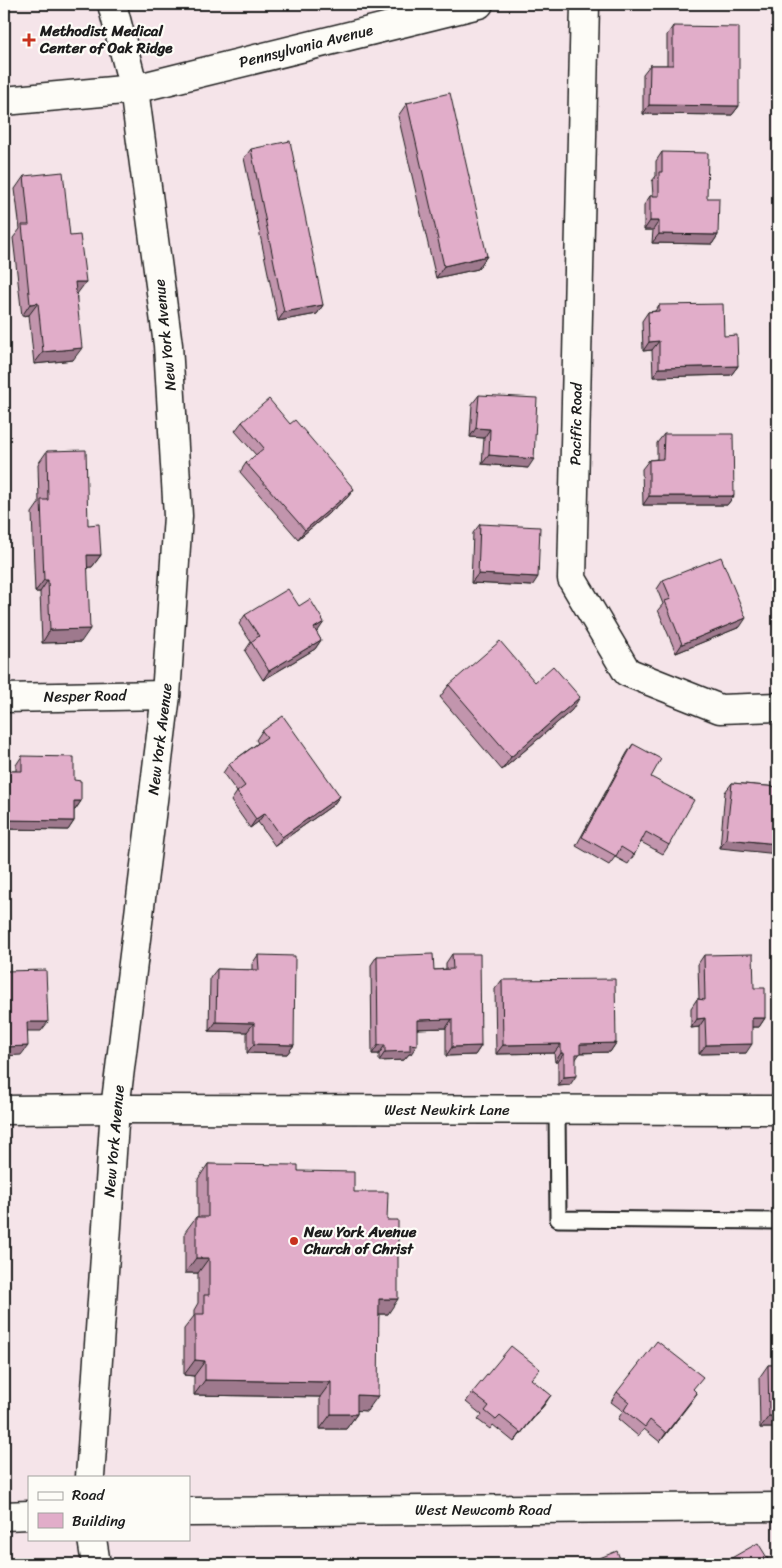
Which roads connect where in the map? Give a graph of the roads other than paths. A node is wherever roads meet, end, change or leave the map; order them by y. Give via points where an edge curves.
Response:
1 (112, 4) edge
2 (479, 4) edge
3 (585, 4) edge
4 (134, 89) junction
5 (4, 101) edge
6 (166, 695) junction
7 (4, 698) edge
8 (778, 707) edge
9 (116, 1109) junction
10 (4, 1110) edge
11 (557, 1110) junction
12 (778, 1110) edge
13 (778, 1219) edge
14 (90, 1476) edge
15 (778, 1507) edge
16 (190, 1512) edge
17 (28, 1515) edge
18 (4, 1516) edge
19 (92, 1540) edge
20 (96, 1564) edge

1 - 4 street, New York Avenue
2 - 4 street, Pennsylvania Avenue
3 - 8 street, Pacific Road via 572,579 627,672 720,709
4 - 5 street, Pennsylvania Avenue
4 - 6 street, New York Avenue via 168,345 178,516
6 - 7 street, Nesper Road
6 - 9 street, New York Avenue
9 - 10 street, West Newkirk Lane
9 - 11 street, West Newkirk Lane
9 - 14 street, New York Avenue
11 - 12 street, West Newkirk Lane
11 - 13 lane via 558,1219
15 - 16 street, West Newcomb Road
17 - 18 street
19 - 20 street

